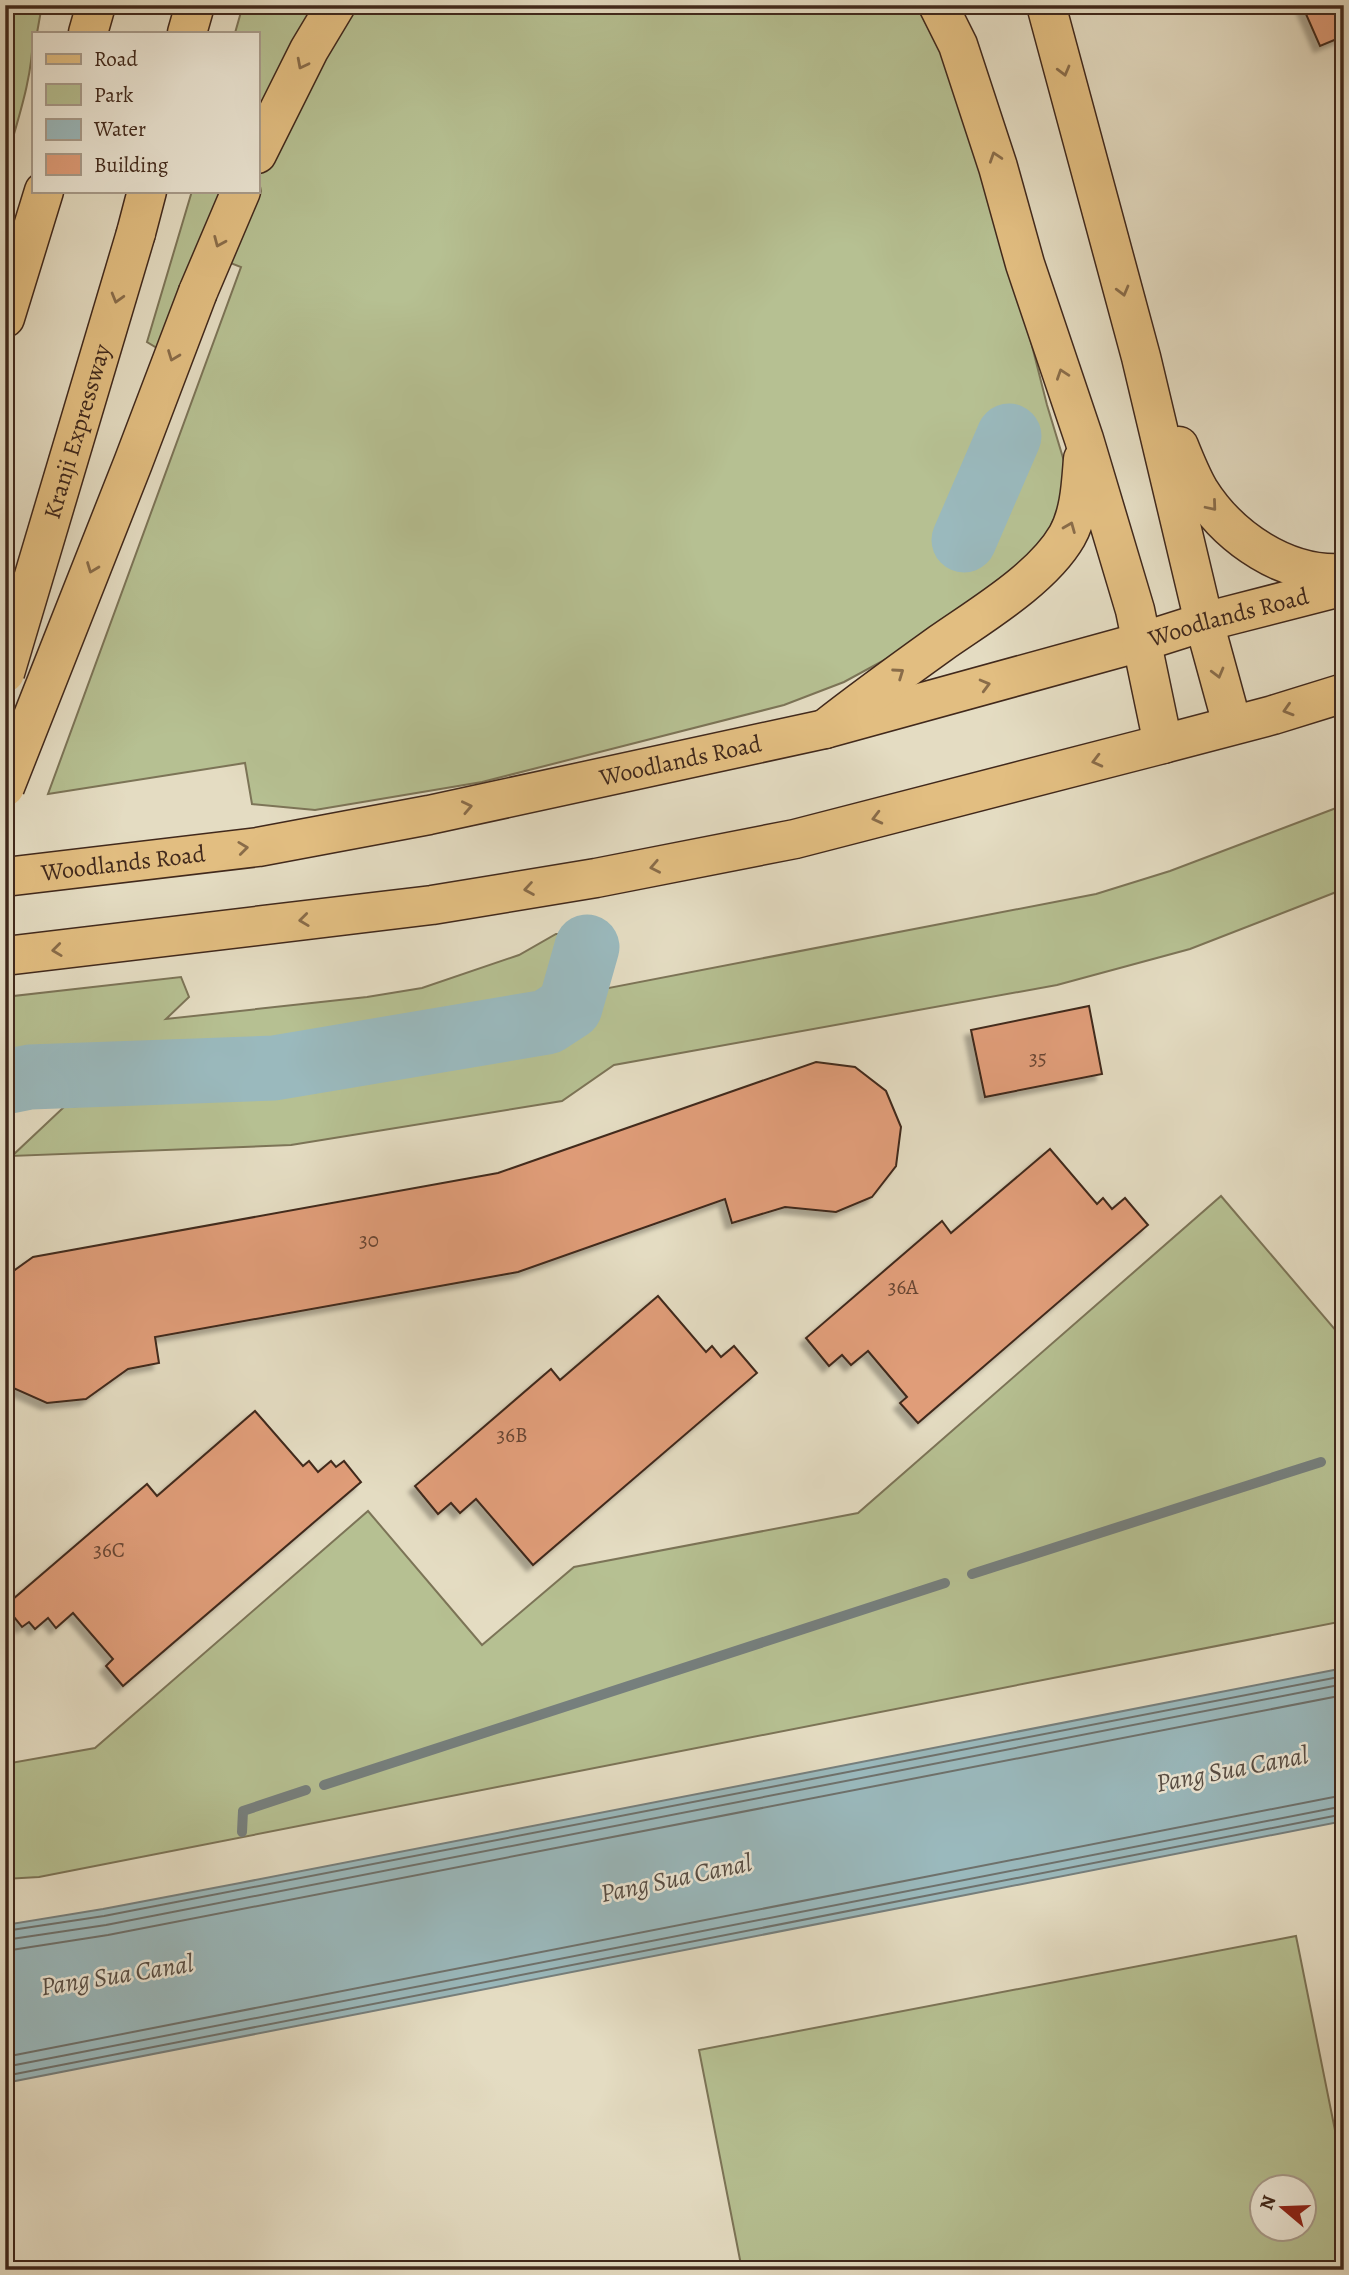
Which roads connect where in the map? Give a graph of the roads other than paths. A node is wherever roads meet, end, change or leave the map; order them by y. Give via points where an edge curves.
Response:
1 (96, 5) edge
2 (195, 5) edge
3 (336, 5) edge
4 (938, 5) edge
5 (1046, 5) edge
6 (88, 32) edge
7 (187, 32) edge
8 (259, 150) edge
9 (147, 192) edge
10 (241, 192) edge
11 (42, 198) edge
12 (5, 318) edge
13 (1141, 357) junction
14 (1084, 439) junction
15 (1344, 573) edge
16 (1344, 586) edge
17 (1204, 622) junction
18 (1141, 642) junction
19 (5, 673) edge
20 (1344, 693) edge
21 (1231, 724) junction
22 (825, 729) junction
23 (1163, 744) junction
24 (5, 787) edge
25 (5, 877) edge
26 (5, 956) edge

1 - 6 main road
2 - 7 main road
3 -> 8 main road
14 -> 4 main road via 958,45
5 -> 13 main road
9 -> 19 main road, Kranji Expressway, bridge
10 -> 24 main road, bridge
11 - 12 main road
13 -> 15 main road via 1201,493 1233,531 1281,561 1325,574
13 - 17 main road
14 - 18 main road
22 -> 14 main road via 1044,565 1067,536 1079,501
16 - 17 main road, Woodlands Road
17 - 18 main road, Woodlands Road
17 -> 21 main road
22 -> 18 main road, Woodlands Road
18 - 23 main road
20 -> 21 main road
21 - 23 main road
25 -> 22 main road, Woodlands Road via 258,847
23 -> 26 main road via 795,839 596,878 432,905

